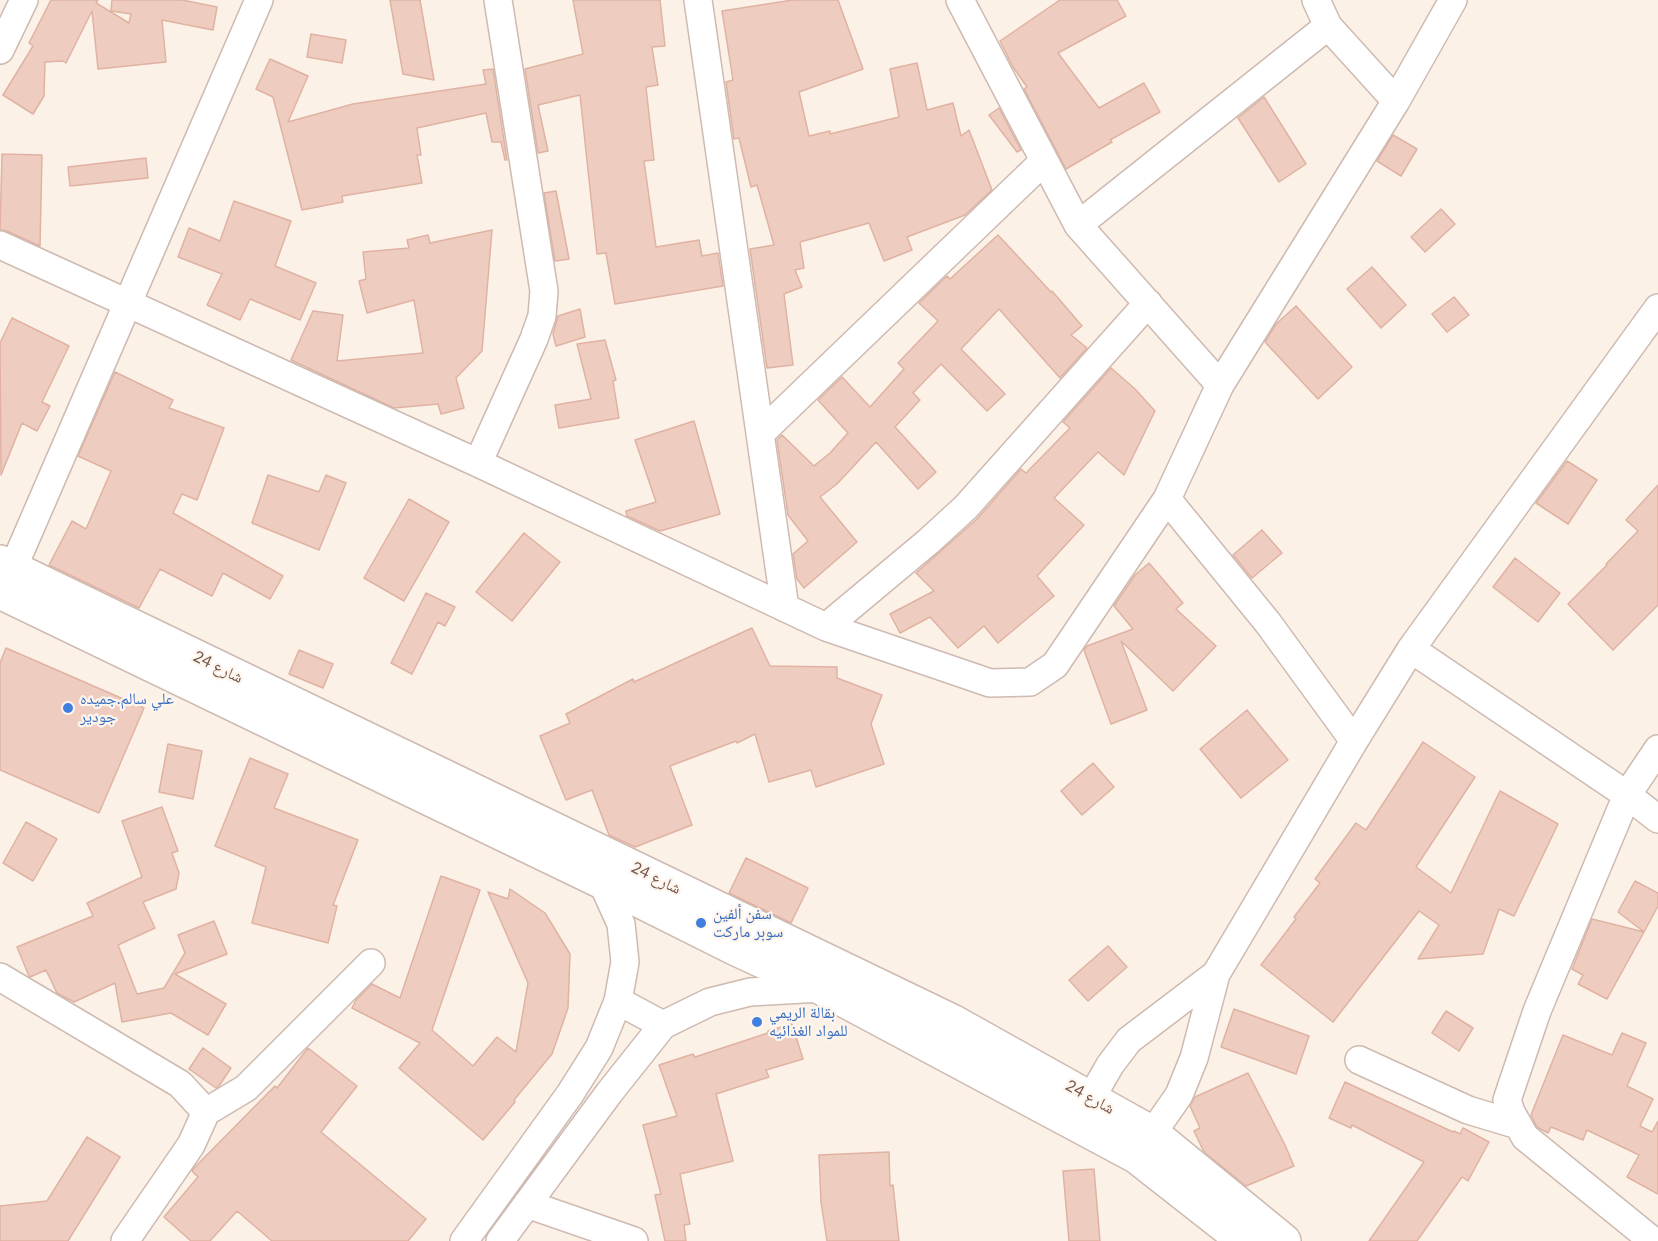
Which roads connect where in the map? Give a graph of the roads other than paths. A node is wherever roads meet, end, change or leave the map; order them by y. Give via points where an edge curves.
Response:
1 (24, 0) edge
2 (259, 0) edge
3 (498, 0) edge
4 (698, 0) edge
5 (960, 0) edge
6 (1316, 0) edge
7 (1453, 0) edge
8 (1328, 26) junction
9 (1, 45) edge
10 (1396, 101) junction
11 (1044, 161) junction
12 (1078, 225) junction
13 (0, 245) edge
14 (1148, 303) junction
15 (127, 304) junction
16 (1658, 308) edge
17 (1220, 385) junction
18 (761, 433) junction
19 (478, 463) junction
20 (1167, 499) junction
21 (4, 574) edge
22 (785, 608) junction
23 (825, 627) junction
24 (1411, 649) junction
25 (1354, 741) junction
26 (1658, 749) edge
27 (1627, 795) junction
28 (1658, 819) edge
29 (602, 882) junction
30 (371, 963) dead end
31 (1216, 974) junction
32 (0, 977) edge
33 (821, 988) junction
34 (618, 1001) junction
35 (663, 1025) junction
36 (1359, 1060) dead end
37 (1084, 1111) junction
38 (206, 1112) junction
39 (1518, 1125) junction
40 (1144, 1145) junction
41 (527, 1204) junction
42 (124, 1241) edge
43 (464, 1241) edge
44 (500, 1241) edge
45 (634, 1241) edge
46 (1244, 1241) edge
47 (1284, 1241) edge
48 (1653, 1241) edge

1 - 9 street
2 - 15 street
3 - 19 street via 544,291 542,316 534,339
4 - 18 street
5 - 11 street
6 - 8 street
7 - 10 street
8 - 10 street
8 - 12 street
10 - 17 street
11 - 12 street
11 - 18 street
12 - 14 street
13 - 15 street
14 - 17 street
14 - 23 street via 966,507
15 - 19 street
15 - 21 street
16 - 24 street
17 - 20 street
18 - 22 street
19 - 22 street
20 - 23 street via 1055,665 1030,682 990,683
20 - 25 street via 1268,623
21 - 29 street, شارع 24
21 - 37 street, شارع 24 via 941,1016
22 - 23 street
24 - 25 street
24 - 27 street
25 - 31 street
26 - 27 street
27 - 28 street
27 - 39 street via 1537,1011 1507,1100
29 - 33 street, شارع 24
29 - 34 street via 621,924 625,962
30 - 38 street via 246,1088
31 - 37 street via 1129,1040
31 - 40 street via 1194,1058 1179,1095
32 - 38 street via 180,1084
33 - 35 street via 750,992 710,1002
33 - 37 street, شارع 24
34 - 35 street
34 - 43 street via 599,1048 570,1094
35 - 41 street
36 - 39 street via 1468,1110
37 - 40 street, شارع 24
38 - 42 street via 191,1145
39 - 48 street via 1526,1137
40 - 46 street, شارع 24
40 - 47 street, شارع 24
41 - 44 street
41 - 45 street

